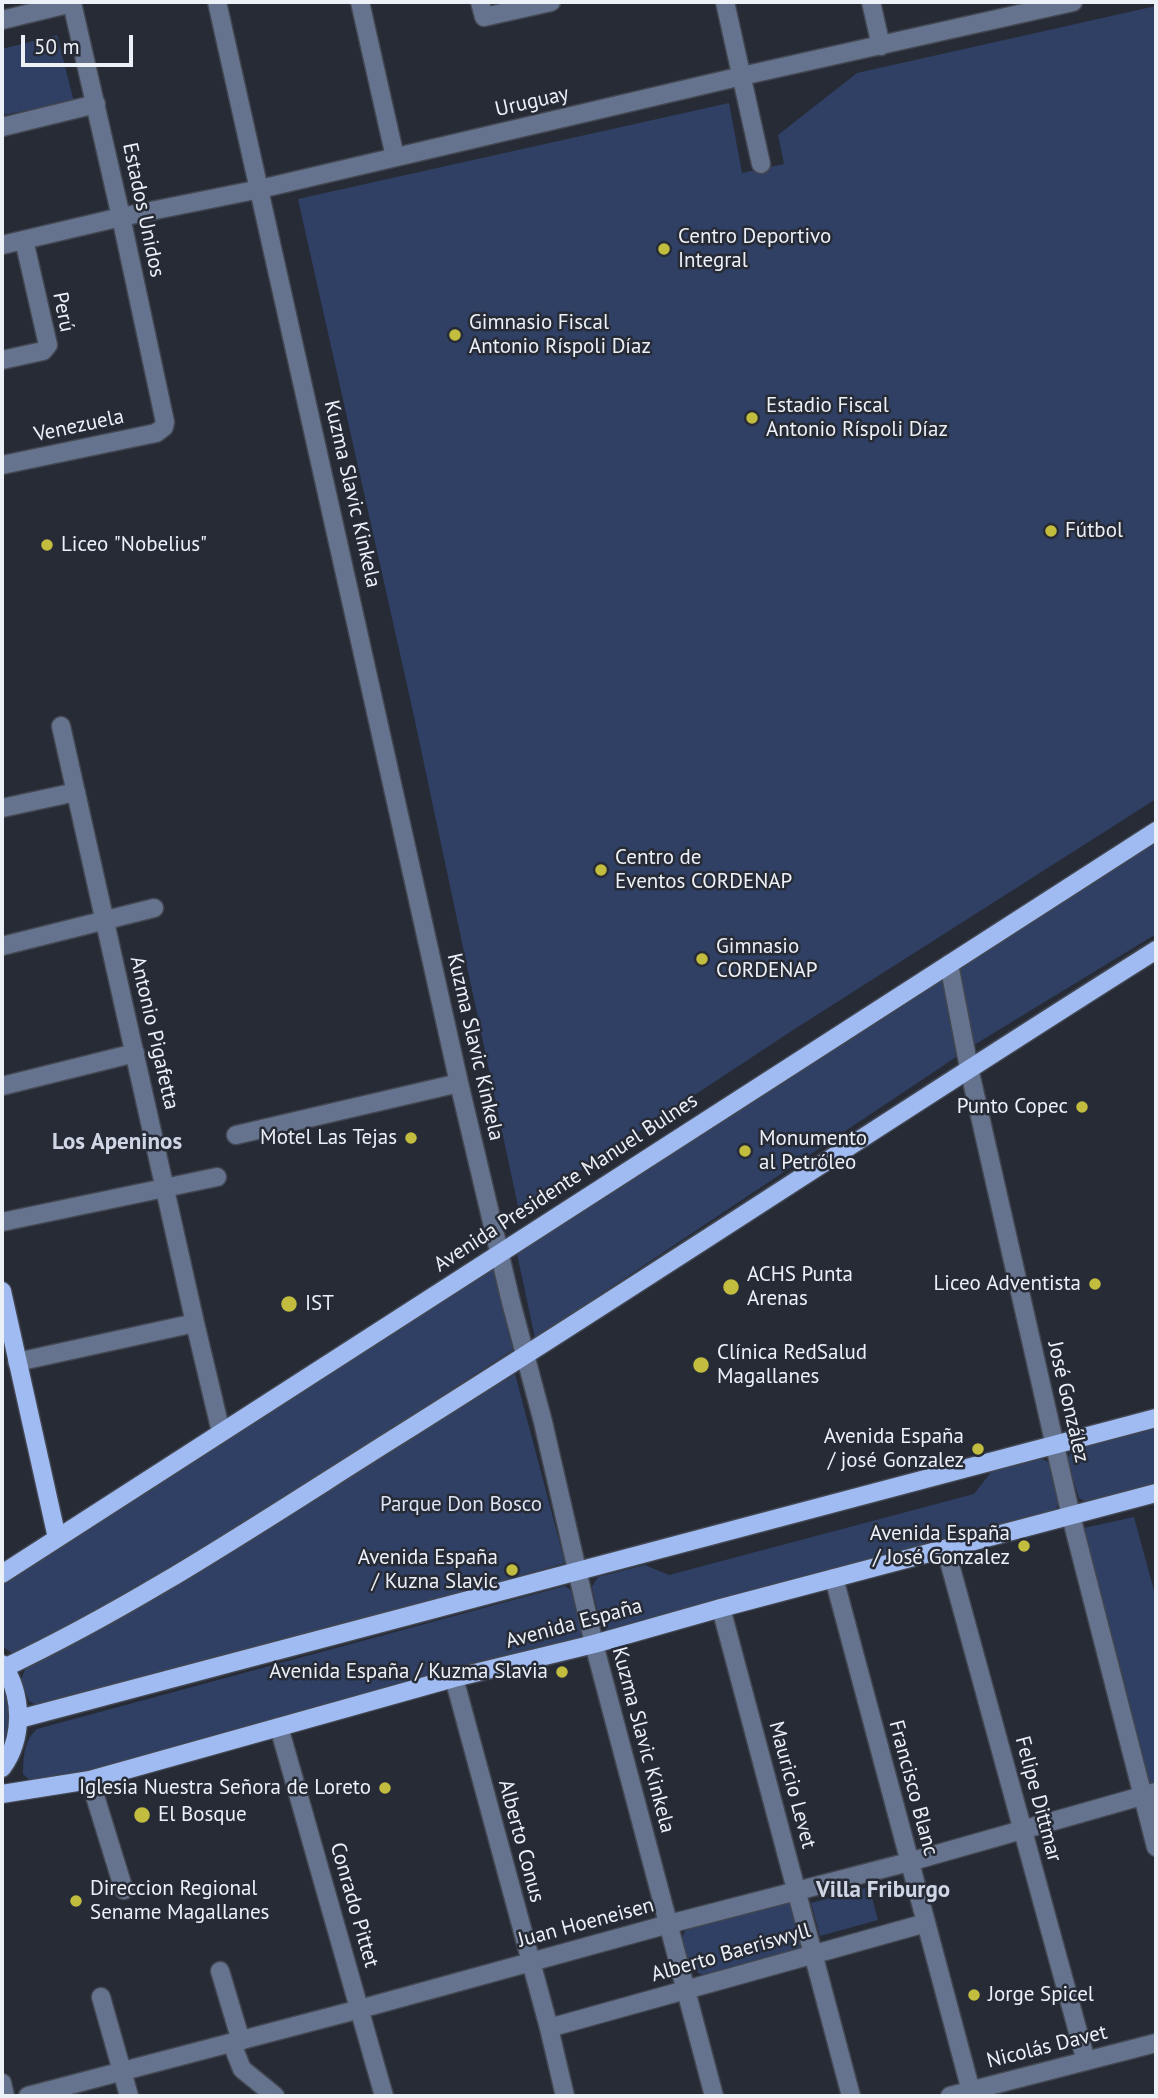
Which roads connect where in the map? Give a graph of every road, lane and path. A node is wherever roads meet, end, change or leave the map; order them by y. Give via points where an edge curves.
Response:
1 (72, 2) edge
2 (217, 2) edge
3 (360, 2) edge
4 (551, 2) edge
5 (725, 2) edge
6 (872, 2) edge
7 (1073, 2) edge
8 (482, 9) edge
9 (2, 20) edge
10 (881, 46) junction
11 (742, 76) junction
12 (96, 104) junction
13 (2, 127) edge
14 (395, 157) junction
15 (761, 164) dead end
16 (260, 189) junction
17 (121, 217) junction
18 (24, 240) junction
19 (2, 245) edge
20 (2, 360) edge
21 (164, 427) joint
22 (2, 466) edge
23 (61, 726) dead end
24 (76, 792) junction
25 (2, 808) edge
26 (1156, 831) edge
27 (154, 908) dead end
28 (105, 919) junction
29 (2, 946) edge
30 (1156, 950) edge
31 (949, 964) junction
32 (135, 1053) junction
33 (970, 1068) junction
34 (459, 1083) junction
35 (2, 1086) edge
36 (236, 1135) dead end
37 (217, 1177) dead end
38 (165, 1188) junction
39 (2, 1222) edge
40 (499, 1253) junction
41 (2, 1291) edge
42 (195, 1323) junction
43 (525, 1356) junction
44 (18, 1362) junction
45 (1156, 1418) edge
46 (221, 1432) junction
47 (1055, 1444) junction
48 (1156, 1493) edge
49 (1071, 1516) junction
50 (57, 1538) junction
51 (946, 1550) junction
52 (578, 1570) junction
53 (2, 1574) edge
54 (834, 1578) junction
55 (721, 1608) junction
56 (594, 1644) junction
57 (3, 1667) edge
58 (454, 1678) junction
59 (19, 1719) junction
60 (279, 1727) junction
61 (2, 1768) edge
62 (90, 1780) junction
63 (2, 1794) edge
64 (1149, 1794) edge
65 (1022, 1830) junction
66 (1156, 1847) edge
67 (909, 1862) junction
68 (124, 1889) dead end
69 (796, 1890) junction
70 (926, 1923) junction
71 (669, 1924) junction
72 (813, 1954) junction
73 (530, 1962) junction
74 (219, 1971) dead end
75 (686, 1989) junction
76 (101, 1997) dead end
77 (360, 2009) junction
78 (549, 2028) junction
79 (236, 2042) junction
80 (1156, 2043) edge
81 (1086, 2061) junction
82 (122, 2073) junction
83 (2, 2083) edge
84 (971, 2091) junction
85 (5, 2096) edge
86 (28, 2096) edge
87 (129, 2096) edge
88 (275, 2096) edge
89 (384, 2096) edge
90 (565, 2096) edge
91 (714, 2096) edge
92 (851, 2096) edge
93 (950, 2096) edge

1 - 9 street
1 - 12 street, Estados Unidos
2 - 16 street, Kuzma Slavic Kinkela
3 - 14 street
4 - 8 street
5 - 11 street
6 - 10 street
7 - 10 street, Uruguay
10 - 11 street, Uruguay
11 - 14 street, Uruguay
11 - 15 street
12 - 13 street
12 - 17 street, Estados Unidos
14 - 16 street, Uruguay
16 - 17 street, Uruguay
16 - 34 street, Kuzma Slavic Kinkela
17 - 18 street, Uruguay
17 - 21 street, Estados Unidos
18 - 19 street, Uruguay
18 - 20 street, Perú via 48,345 43,351
21 - 22 street, Venezuela via 156,433
23 - 24 street, Antonio Pigafetta
24 - 25 street
24 - 28 street, Antonio Pigafetta
26 - 31 main road, Avenida Presidente Manuel Bulnes
27 - 28 street
28 - 29 street
28 - 32 street, Antonio Pigafetta
30 - 33 main road
31 - 33 street, José González
31 - 40 main road, Avenida Presidente Manuel Bulnes
32 - 35 street
32 - 38 street, Antonio Pigafetta
33 - 43 main road
33 - 47 street, José González
34 - 36 street
34 - 40 street, Kuzma Slavic Kinkela
37 - 38 street
38 - 39 street
38 - 42 street, Antonio Pigafetta
40 - 43 street, Kuzma Slavic Kinkela
40 - 46 main road, Avenida Presidente Manuel Bulnes
41 - 44 main road
42 - 44 street
42 - 46 street, Antonio Pigafetta
43 - 52 street, Kuzma Slavic Kinkela
43 - 57 main road via 127,1605
44 - 50 main road
45 - 47 main road
46 - 50 main road, Avenida Presidente Manuel Bulnes
47 - 49 street, José González
47 - 52 main road
48 - 49 main road, Avenida España
49 - 51 main road, Avenida España
49 - 64 street, José González
50 - 53 main road, Avenida Presidente Manuel Bulnes
51 - 54 main road, Avenida España
51 - 65 street, Felipe Dittmar
52 - 56 street, Kuzma Slavic Kinkela
52 - 59 main road
54 - 55 main road, Avenida España
54 - 67 street, Francisco Blanc
55 - 56 main road, Avenida España
55 - 69 street, Mauricio Levet
56 - 58 main road, Avenida España
56 - 71 street, Kuzma Slavic Kinkela
57 - 59 main road via 15,1693
58 - 60 main road, Avenida España
58 - 73 street, Alberto Conus
59 - 61 main road via 12,1750
60 - 62 main road, Avenida España
60 - 77 street, Conrado Pittet
62 - 63 main road, Avenida España
62 - 68 street
64 - 65 street, Juan Hoeneisen
64 - 66 street, José González
65 - 67 street, Juan Hoeneisen
65 - 81 street, Felipe Dittmar
67 - 69 street, Juan Hoeneisen
67 - 70 street, Francisco Blanc
69 - 71 street, Juan Hoeneisen
69 - 72 street, Mauricio Levet
70 - 72 street, Alberto Baeriswyll
70 - 84 street, Francisco Blanc
71 - 73 street, Juan Hoeneisen
71 - 75 street, Kuzma Slavic Kinkela
72 - 75 street, Alberto Baeriswyll
72 - 92 street, Mauricio Levet
73 - 77 street, Juan Hoeneisen
73 - 78 street, Alberto Conus
74 - 79 street
75 - 78 street, Alberto Baeriswyll
75 - 91 street, Kuzma Slavic Kinkela
76 - 82 street
77 - 79 street, Juan Hoeneisen
77 - 89 street, Conrado Pittet
78 - 90 street, Alberto Conus
79 - 82 street, Juan Hoeneisen
79 - 88 street via 242,2069
80 - 81 street, Nicolás Davet
81 - 84 street, Nicolás Davet
82 - 86 street, Juan Hoeneisen
82 - 87 street
83 - 85 street
84 - 93 street, Nicolás Davet

